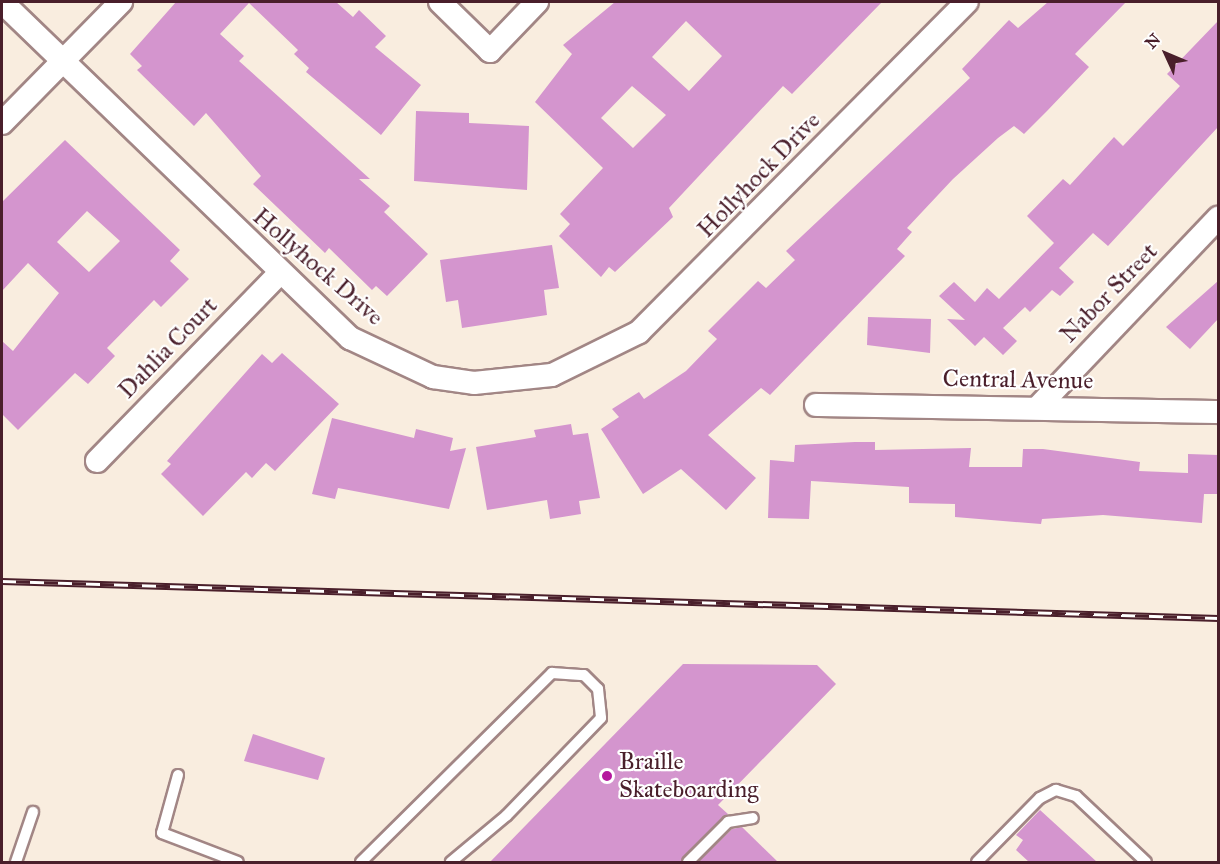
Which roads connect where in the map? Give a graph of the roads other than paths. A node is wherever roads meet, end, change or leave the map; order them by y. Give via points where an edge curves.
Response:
1 (2, 2) edge
2 (121, 2) edge
3 (440, 2) edge
4 (537, 2) edge
5 (967, 2) edge
6 (63, 61) junction
7 (2, 123) edge
8 (1218, 218) edge
9 (279, 274) junction
10 (816, 405) dead end
11 (1039, 406) junction
12 (1218, 412) edge
13 (97, 461) dead end
14 (178, 775) dead end
15 (33, 812) dead end
16 (753, 818) dead end
17 (16, 862) edge
18 (238, 862) edge
19 (361, 862) edge
20 (451, 862) edge
21 (688, 862) edge
22 (977, 862) edge
23 (1146, 862) edge

1 - 6 street, Hollyhock Drive
2 - 6 street
3 - 4 street via 490,51
5 - 9 street, Hollyhock Drive via 646,326 552,375 474,383 433,377 350,338
6 - 7 street
6 - 9 street, Hollyhock Drive
8 - 11 street, Nabor Street
9 - 13 street, Dahlia Court
10 - 11 street, Central Avenue
11 - 12 street, Central Avenue
14 - 18 lane via 162,833
15 - 17 lane
16 - 21 lane via 728,822
19 - 20 lane via 552,673 584,675 598,688 601,718 506,816
22 - 23 lane via 1040,798 1056,790 1076,796

